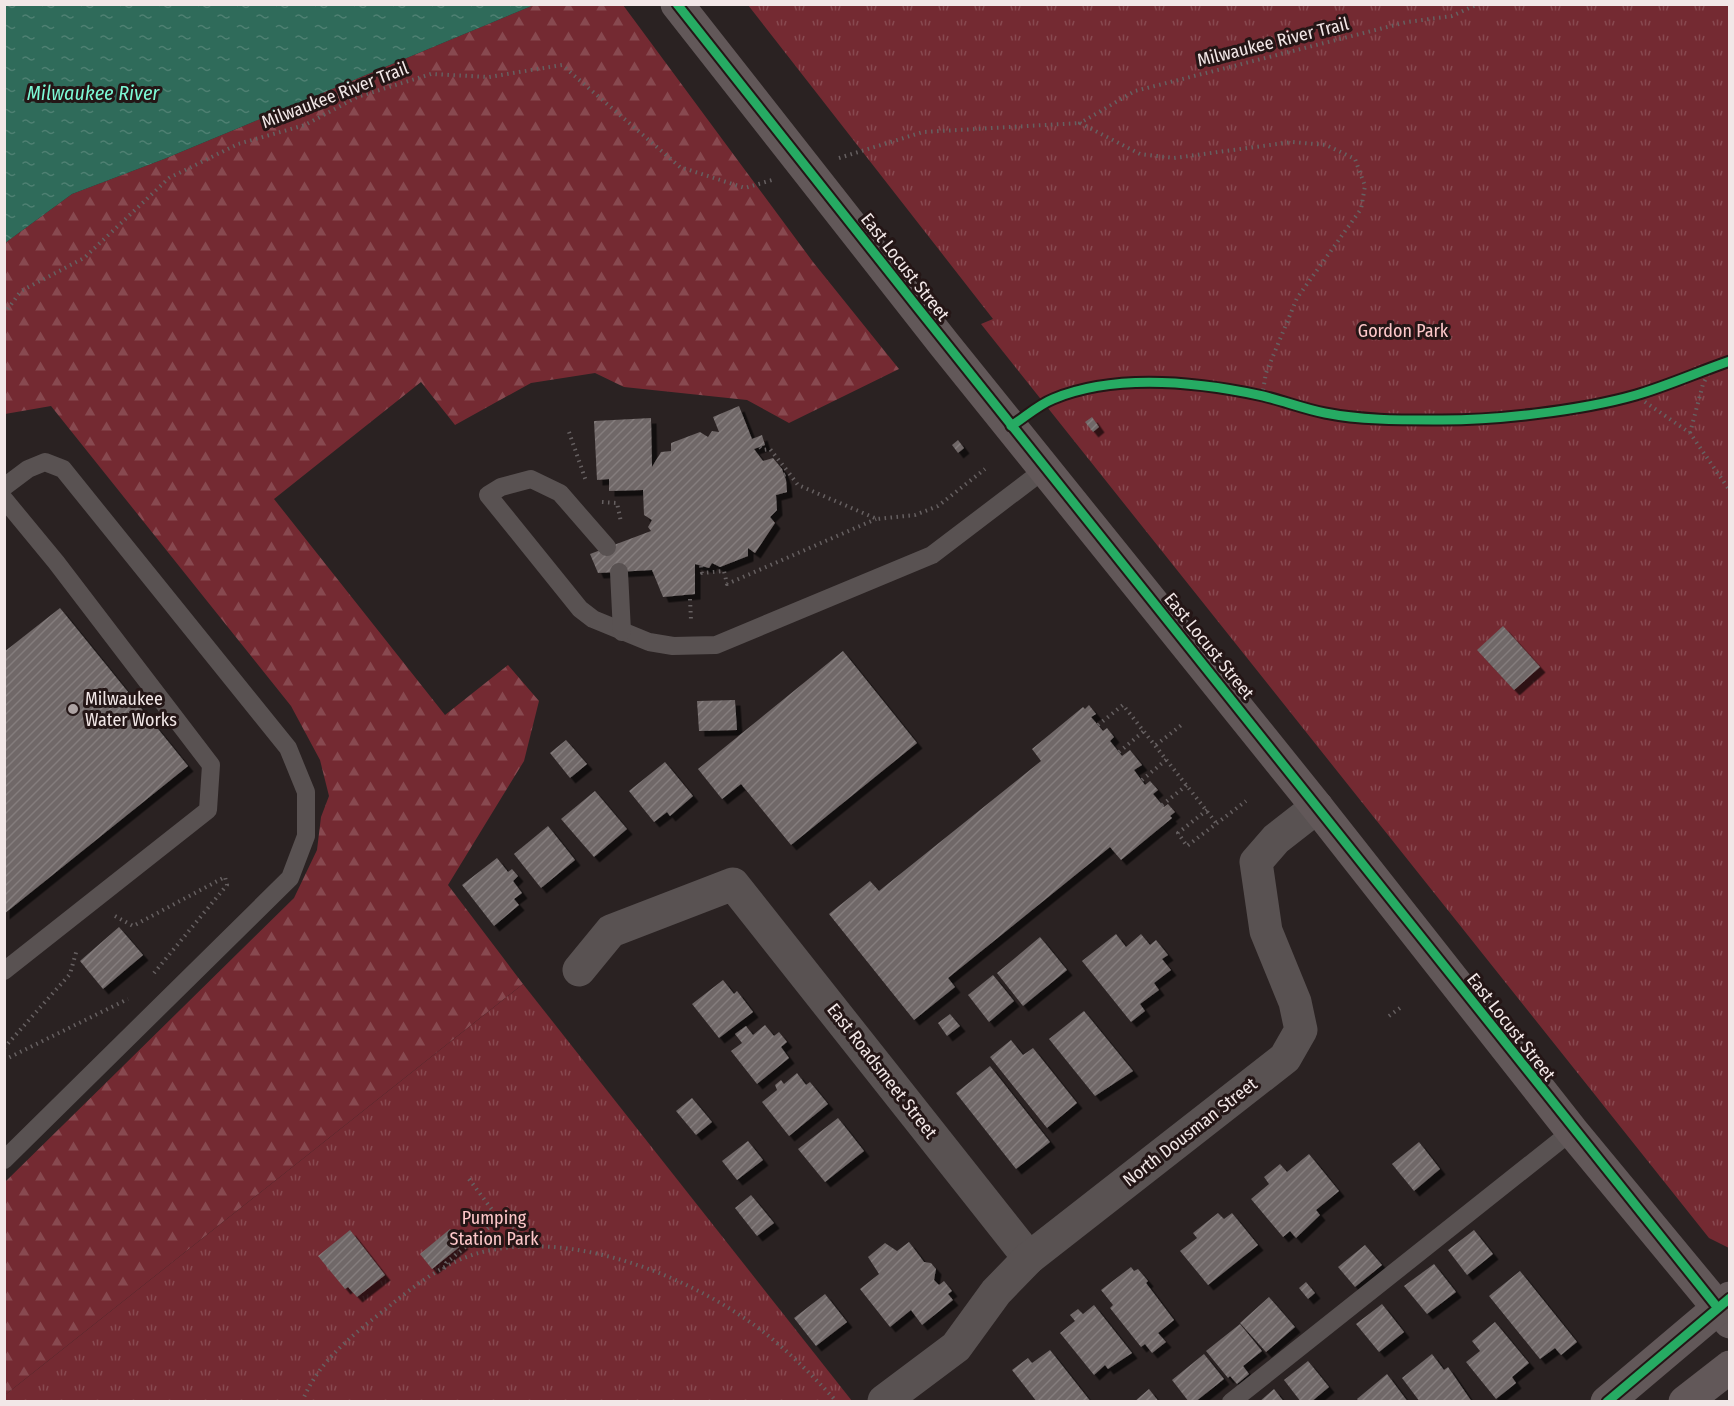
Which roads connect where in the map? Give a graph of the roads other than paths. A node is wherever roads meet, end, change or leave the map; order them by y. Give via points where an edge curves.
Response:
1 (677, 4) edge
2 (1045, 469) junction
3 (4, 488) edge
4 (4, 499) edge
5 (607, 548) dead end
6 (619, 572) dead end
7 (622, 632) junction
8 (1317, 807) junction
9 (579, 970) dead end
10 (4, 971) edge
11 (1572, 1131) junction
12 (4, 1160) edge
13 (1029, 1258) junction
14 (1725, 1309) edge
15 (1730, 1367) edge
16 (884, 1401) edge
17 (1231, 1401) edge
18 (1607, 1401) edge
19 (1685, 1401) edge

1 - 2 main road, East Locust Street
2 - 7 lane via 932,555 716,645 673,646
2 - 8 main road, East Locust Street
3 - 12 lane via 28,469 45,462 63,469 288,748 306,792 306,836 290,878
4 - 10 lane via 211,765 208,810
5 - 7 lane via 560,493 531,479 488,495 580,609
6 - 7 lane
8 - 11 main road, East Locust Street
8 - 13 street, North Dousman Street via 1276,839 1256,862 1266,931 1295,1002 1301,1030 1285,1058
9 - 13 street, East Roadsmeet Street via 611,931 733,884
11 - 14 main road, East Locust Street
11 - 17 lane
13 - 16 street, North Dousman Street via 996,1292 956,1347
14 - 18 main road
15 - 19 main road

